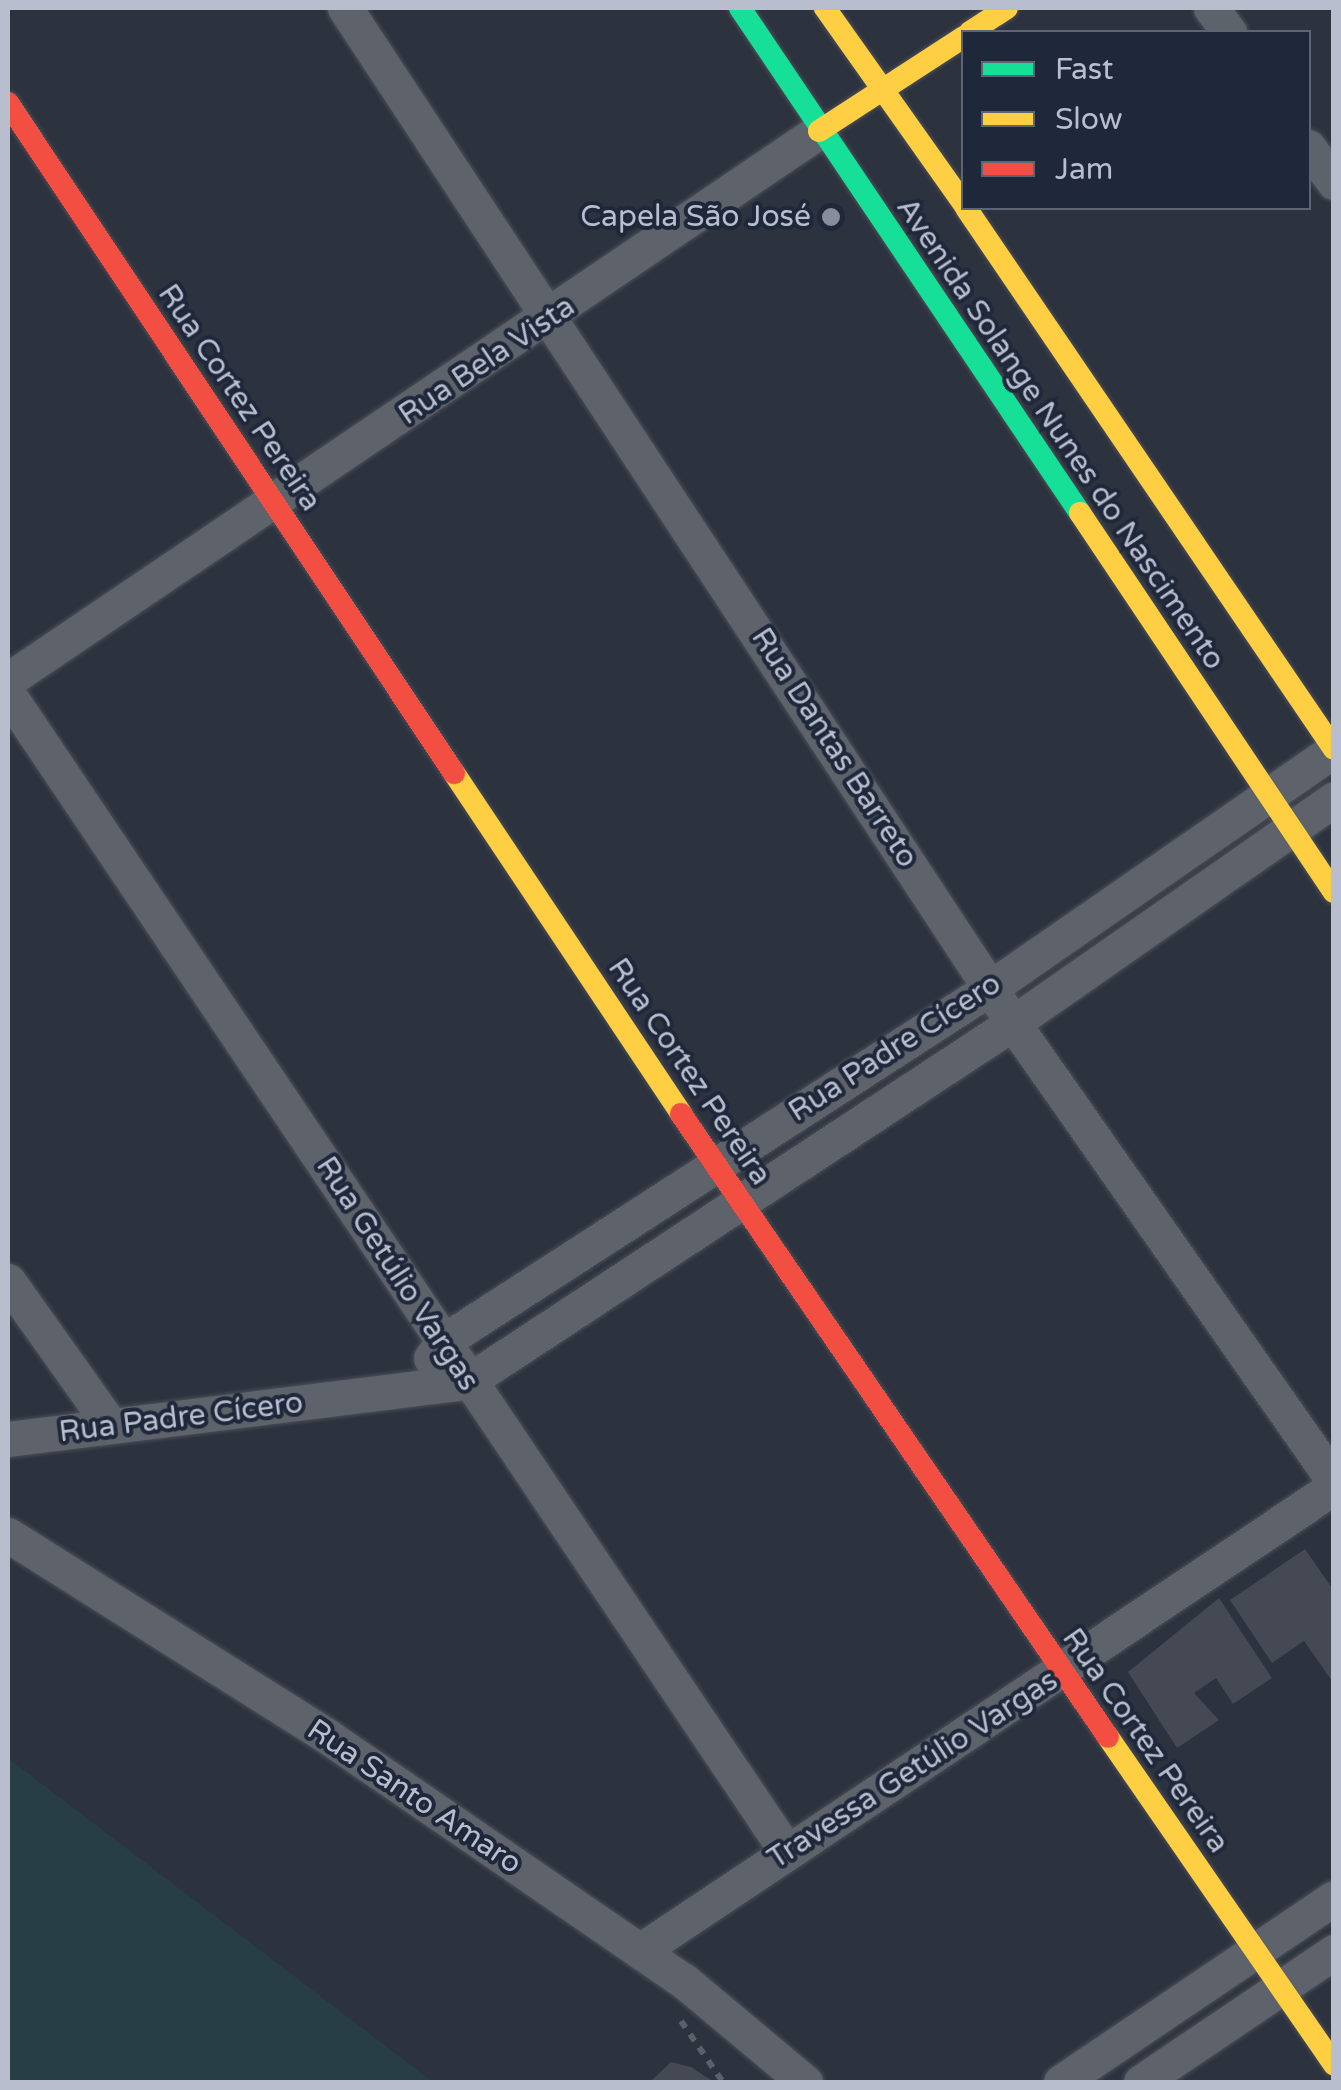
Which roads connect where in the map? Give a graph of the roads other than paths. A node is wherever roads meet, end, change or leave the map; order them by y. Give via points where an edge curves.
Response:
1 (346, 8) edge
2 (740, 8) edge
3 (825, 8) edge
4 (1007, 8) edge
5 (1211, 8) edge
6 (972, 30) edge
7 (1227, 30) edge
8 (961, 37) edge
9 (885, 88) junction
10 (8, 104) edge
11 (819, 131) junction
12 (1311, 151) edge
13 (1334, 182) edge
14 (961, 200) edge
15 (968, 210) edge
16 (552, 318) junction
17 (274, 504) junction
18 (8, 680) edge
19 (8, 694) edge
20 (1334, 749) edge
21 (1268, 795) junction
22 (1334, 799) edge
23 (1289, 829) junction
24 (1334, 892) edge
25 (990, 988) junction
26 (1012, 1024) junction
27 (714, 1164) junction
28 (740, 1203) junction
29 (8, 1280) edge
30 (444, 1341) junction
31 (468, 1382) junction
32 (414, 1384) junction
33 (111, 1426) junction
34 (8, 1439) edge
35 (1334, 1484) edge
36 (8, 1535) edge
37 (1061, 1673) junction
38 (787, 1852) junction
39 (1334, 1898) edge
40 (640, 1951) junction
41 (1256, 1952) junction
42 (1334, 1952) edge
43 (1281, 1988) junction
44 (1334, 2065) edge
45 (805, 2082) edge
46 (1061, 2082) edge
47 (1141, 2082) edge

1 - 16 street, Rua Dantas Barreto
2 - 11 street, Avenida Solange Nunes do Nascimento
3 - 9 street, Avenida Solange Nunes do Nascimento
4 - 6 street, Rua Bela Vista
5 - 7 street
8 - 9 street, Rua Bela Vista
9 - 11 street, Rua Bela Vista
9 - 14 street, Avenida Solange Nunes do Nascimento
10 - 17 street, Rua Cortez Pereira
11 - 16 street, Rua Bela Vista
11 - 21 street, Avenida Solange Nunes do Nascimento
12 - 13 street
15 - 20 street, Avenida Solange Nunes do Nascimento
16 - 17 street, Rua Bela Vista
16 - 25 street, Rua Dantas Barreto
17 - 18 street, Rua Bela Vista
17 - 27 street, Rua Cortez Pereira
19 - 30 street, Rua Getúlio Vargas
20 - 21 street, Rua Padre Cícero
21 - 23 street, Avenida Solange Nunes do Nascimento
21 - 25 street, Rua Padre Cícero
22 - 23 street, Rua Padre Cícero
23 - 24 street, Avenida Solange Nunes do Nascimento
23 - 26 street, Rua Padre Cícero
25 - 26 street, Rua Dantas Barreto
25 - 27 street, Rua Padre Cícero
26 - 28 street, Rua Padre Cícero
26 - 35 street, Rua Dantas Barreto
27 - 28 street, Rua Cortez Pereira
27 - 30 street, Rua Padre Cícero
28 - 31 street, Rua Padre Cícero
28 - 37 street, Rua Cortez Pereira
29 - 33 street
30 - 31 street, Rua Getúlio Vargas
30 - 32 street, Rua Padre Cícero
31 - 32 street, Rua Padre Cícero
31 - 38 street, Rua Getúlio Vargas
32 - 33 street, Rua Padre Cícero
33 - 34 street, Rua Padre Cícero
35 - 37 street, Travessa Getúlio Vargas
36 - 40 street, Rua Santo Amaro via 326,1736
37 - 38 street, Travessa Getúlio Vargas
37 - 41 street, Rua Cortez Pereira
38 - 40 street, Travessa Getúlio Vargas
39 - 41 street
40 - 45 street, Rua Santo Amaro
41 - 43 street, Rua Cortez Pereira
41 - 46 street
42 - 43 street
43 - 44 street, Rua Cortez Pereira
43 - 47 street

